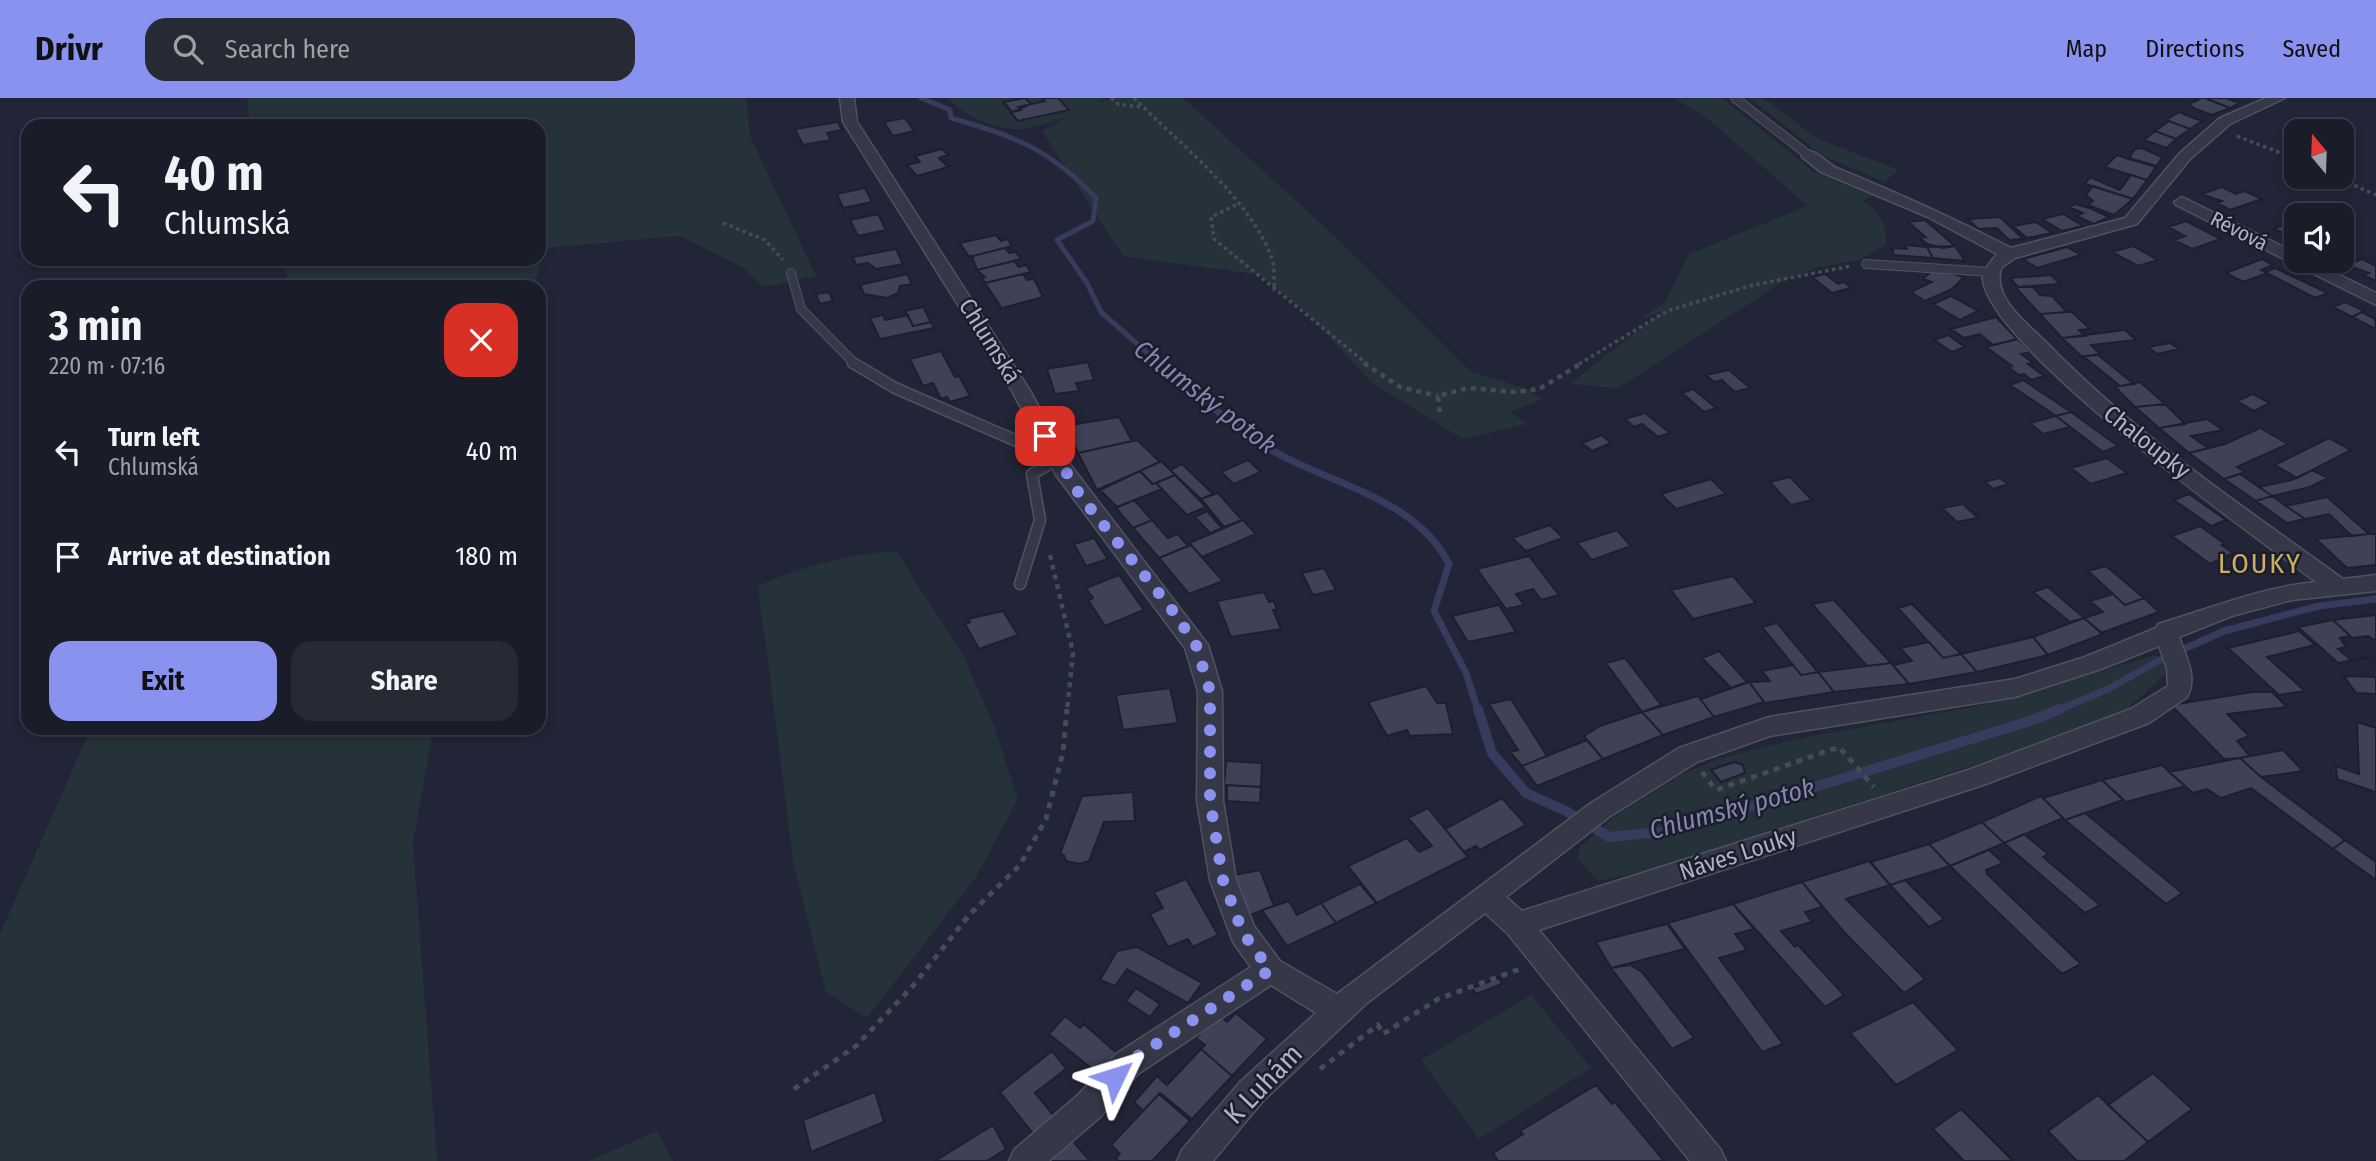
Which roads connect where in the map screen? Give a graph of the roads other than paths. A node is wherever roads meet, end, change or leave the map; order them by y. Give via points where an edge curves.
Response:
1 (847, 98) edge
2 (1735, 98) edge
3 (2278, 98) edge
4 (1807, 154) joint
5 (2186, 196) joint
6 (2169, 216) dead end
7 (2284, 253) edge
8 (2009, 254) junction
9 (1866, 264) road end
10 (1991, 272) junction
11 (791, 273) road end
12 (2323, 273) edge
13 (2376, 300) edge
14 (1058, 460) junction
15 (2376, 583) edge
16 (1020, 584) dead end
17 (2336, 585) junction
18 (2171, 646) junction
19 (1486, 897) junction
20 (1518, 925) junction
21 (1270, 970) junction
22 (1338, 1010) junction
23 (1025, 1161) edge
24 (1193, 1161) edge
25 (1710, 1161) edge

1 - 14 street, Chlumská via 850,122 1007,368
2 - 4 lane
3 - 8 street via 2216,128 2185,156 2131,221
4 - 8 street via 1826,169 1934,214
5 - 6 street, Révová
5 - 7 street, Révová
8 - 10 street via 1996,261
9 - 10 lane
10 - 17 street, Chaloupky via 1992,288 2006,309 2088,395
11 - 14 lane via 801,309 854,364 895,388
12 - 13 street, Révová
14 - 16 lane via 1032,474 1040,520
14 - 21 street, Chlumská via 1081,497 1196,645 1210,691 1210,801 1223,880 1243,933
15 - 17 street
17 - 18 street via 2226,608
18 - 19 street via 2093,663 2015,688 1769,727 1688,755 1600,810
18 - 20 street, Náves Louky via 2183,677 2179,691 2140,716 1974,778
19 - 20 street
19 - 22 street
20 - 25 street
21 - 22 street, Chlumská
21 - 23 street via 1127,1063 1089,1105
22 - 24 street, K Luhám via 1252,1091

